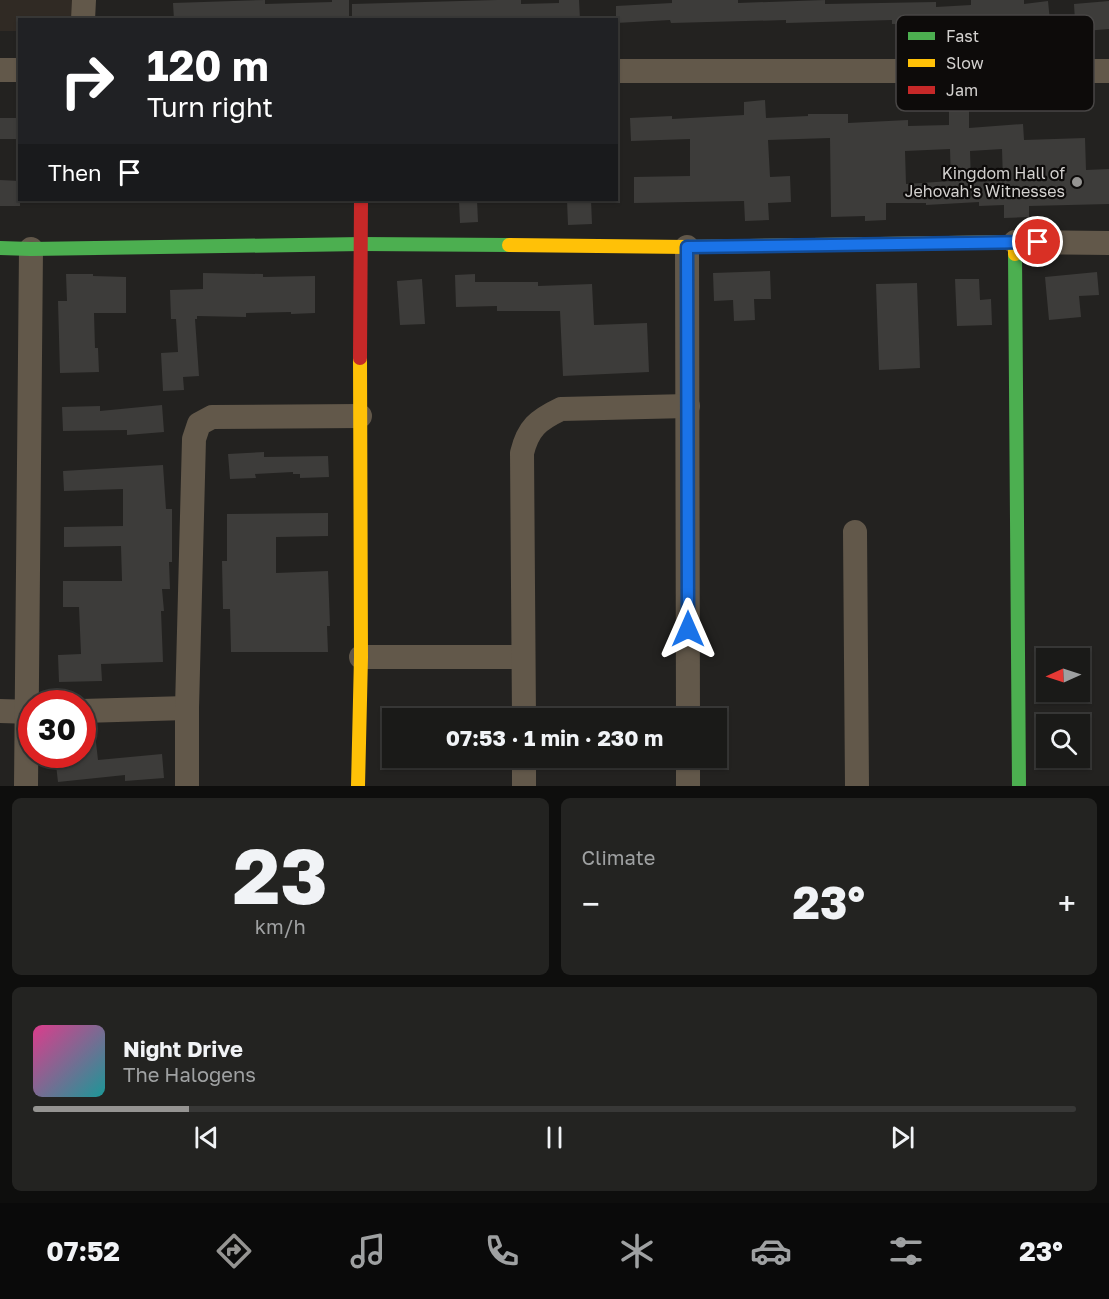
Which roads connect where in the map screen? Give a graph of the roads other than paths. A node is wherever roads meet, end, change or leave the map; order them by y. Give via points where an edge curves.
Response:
1 (84, 0) edge
2 (83, 18) edge
3 (0, 70) edge
4 (18, 70) edge
5 (618, 71) edge
6 (896, 71) edge
7 (361, 201) edge
8 (1015, 242) junction
9 (1109, 243) edge
10 (362, 244) junction
11 (687, 247) junction
12 (0, 248) edge
13 (31, 249) junction
14 (688, 406) junction
15 (360, 416) junction
16 (855, 532) dead end
17 (361, 657) junction
18 (523, 657) junction
19 (30, 690) edge
20 (188, 708) junction
21 (524, 708) edge
22 (688, 708) edge
23 (0, 711) edge
24 (96, 711) edge
25 (18, 712) edge
26 (27, 768) edge
27 (524, 768) edge
28 (688, 768) edge
29 (26, 786) edge
30 (188, 786) edge
31 (358, 786) edge
32 (524, 786) edge
33 (688, 786) edge
34 (856, 786) edge
35 (1019, 786) edge

1 - 2 street
3 - 4 street
5 - 6 street
7 - 10 street
8 - 9 street
8 - 11 street
8 - 35 street
10 - 11 street
10 - 13 street
10 - 15 street
11 - 14 street
12 - 13 street
13 - 19 street
14 - 18 street via 561,409 545,416 525,439
14 - 22 street
15 - 17 street
15 - 20 street via 212,417 199,424 194,439
16 - 34 street
17 - 18 street
17 - 31 street
18 - 21 street
20 - 24 street
20 - 30 street
23 - 25 street
26 - 29 street
27 - 32 street
28 - 33 street

